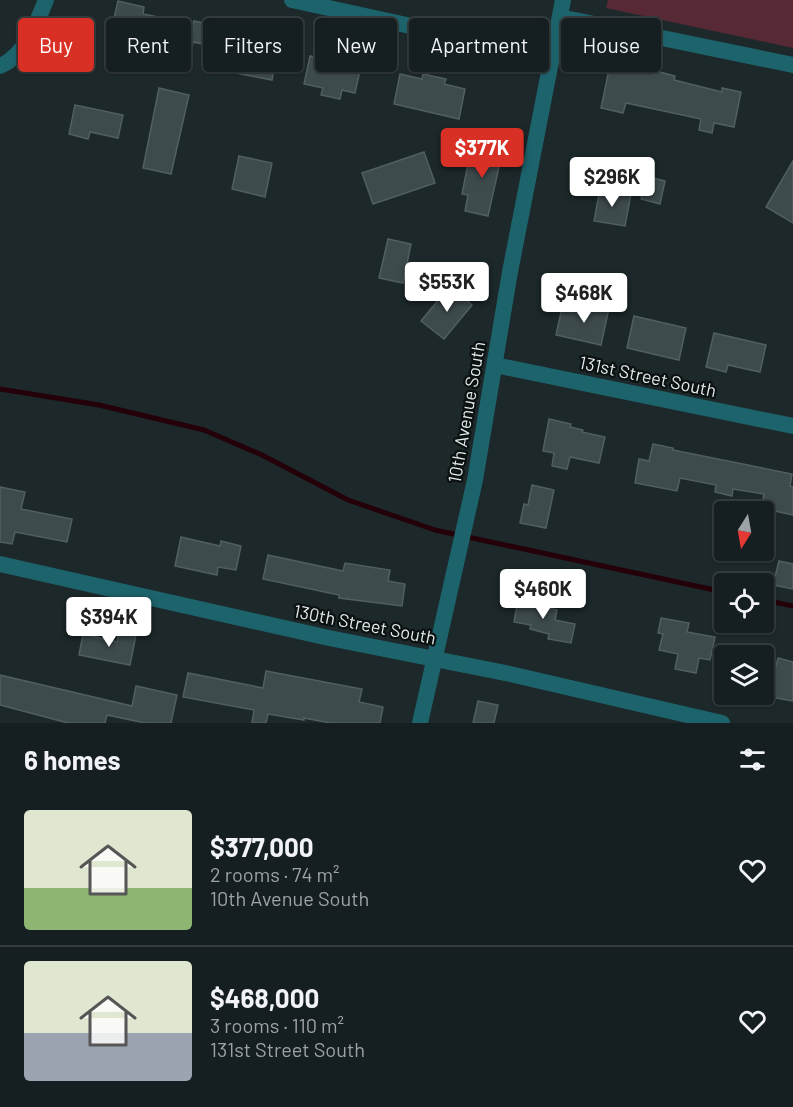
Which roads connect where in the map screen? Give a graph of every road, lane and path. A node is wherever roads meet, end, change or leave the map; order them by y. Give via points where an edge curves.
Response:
1 (46, 0) edge
2 (292, 0) edge
3 (563, 0) edge
4 (560, 17) junction
5 (552, 57) junction
6 (793, 65) edge
7 (0, 66) edge
8 (495, 365) junction
9 (793, 426) edge
10 (0, 564) edge
11 (434, 658) junction
12 (420, 723) edge
13 (722, 723) edge

1 - 7 street via 20,52
2 - 5 street
3 - 4 street, 10th Avenue South
4 - 5 street, 10th Avenue South
4 - 6 street
5 - 8 street, 10th Avenue South
8 - 9 street, 131st Street South
8 - 11 street, 10th Avenue South via 475,480
10 - 11 street, 130th Street South
11 - 12 street, 10th Avenue South
11 - 13 street, 130th Street South

